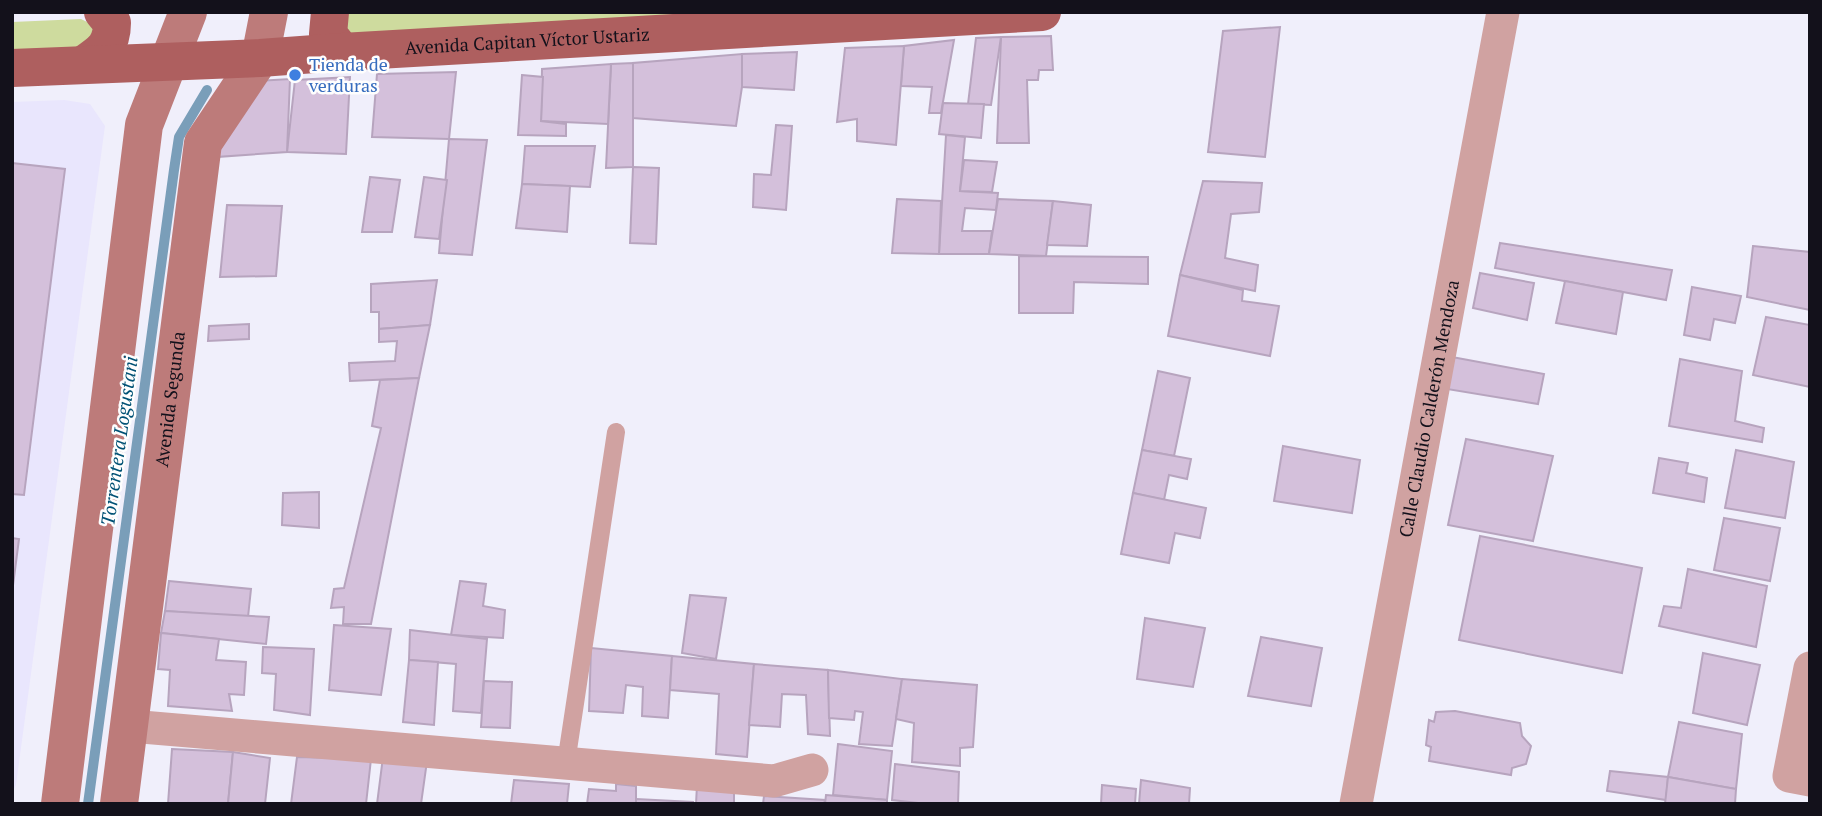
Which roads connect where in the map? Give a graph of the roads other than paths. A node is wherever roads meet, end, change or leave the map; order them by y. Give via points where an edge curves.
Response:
1 (103, 12) edge
2 (188, 12) edge
3 (269, 12) edge
4 (330, 12) edge
5 (1042, 12) edge
6 (1503, 12) edge
7 (342, 52) junction
8 (260, 58) junction
9 (169, 60) junction
10 (83, 65) junction
11 (12, 68) edge
12 (616, 432) dead end
13 (1810, 668) edge
14 (130, 726) junction
15 (566, 763) junction
16 (812, 771) dead end
17 (1810, 780) edge
18 (60, 804) edge
19 (119, 804) edge
20 (1356, 804) edge

1 - 10 main road via 112,23 112,36 103,51
2 - 9 main road
3 - 8 main road, Avenida Segunda
4 - 7 main road via 328,34
5 - 7 main road, Avenida Capitan Víctor Ustariz
6 - 20 street, Calle Claudio Calderón Mendoza
7 - 8 main road, Avenida Capitan Víctor Ustariz
8 - 9 main road, Avenida Capitan Víctor Ustariz
8 - 14 main road, Avenida Segunda via 202,143
9 - 10 main road, Avenida Capitan Víctor Ustariz
9 - 18 main road via 144,125
10 - 11 main road, Avenida Capitan Víctor Ustariz
12 - 15 lane
13 - 17 street via 1789,776
14 - 15 street
14 - 19 main road, Avenida Segunda
15 - 16 street via 775,781

